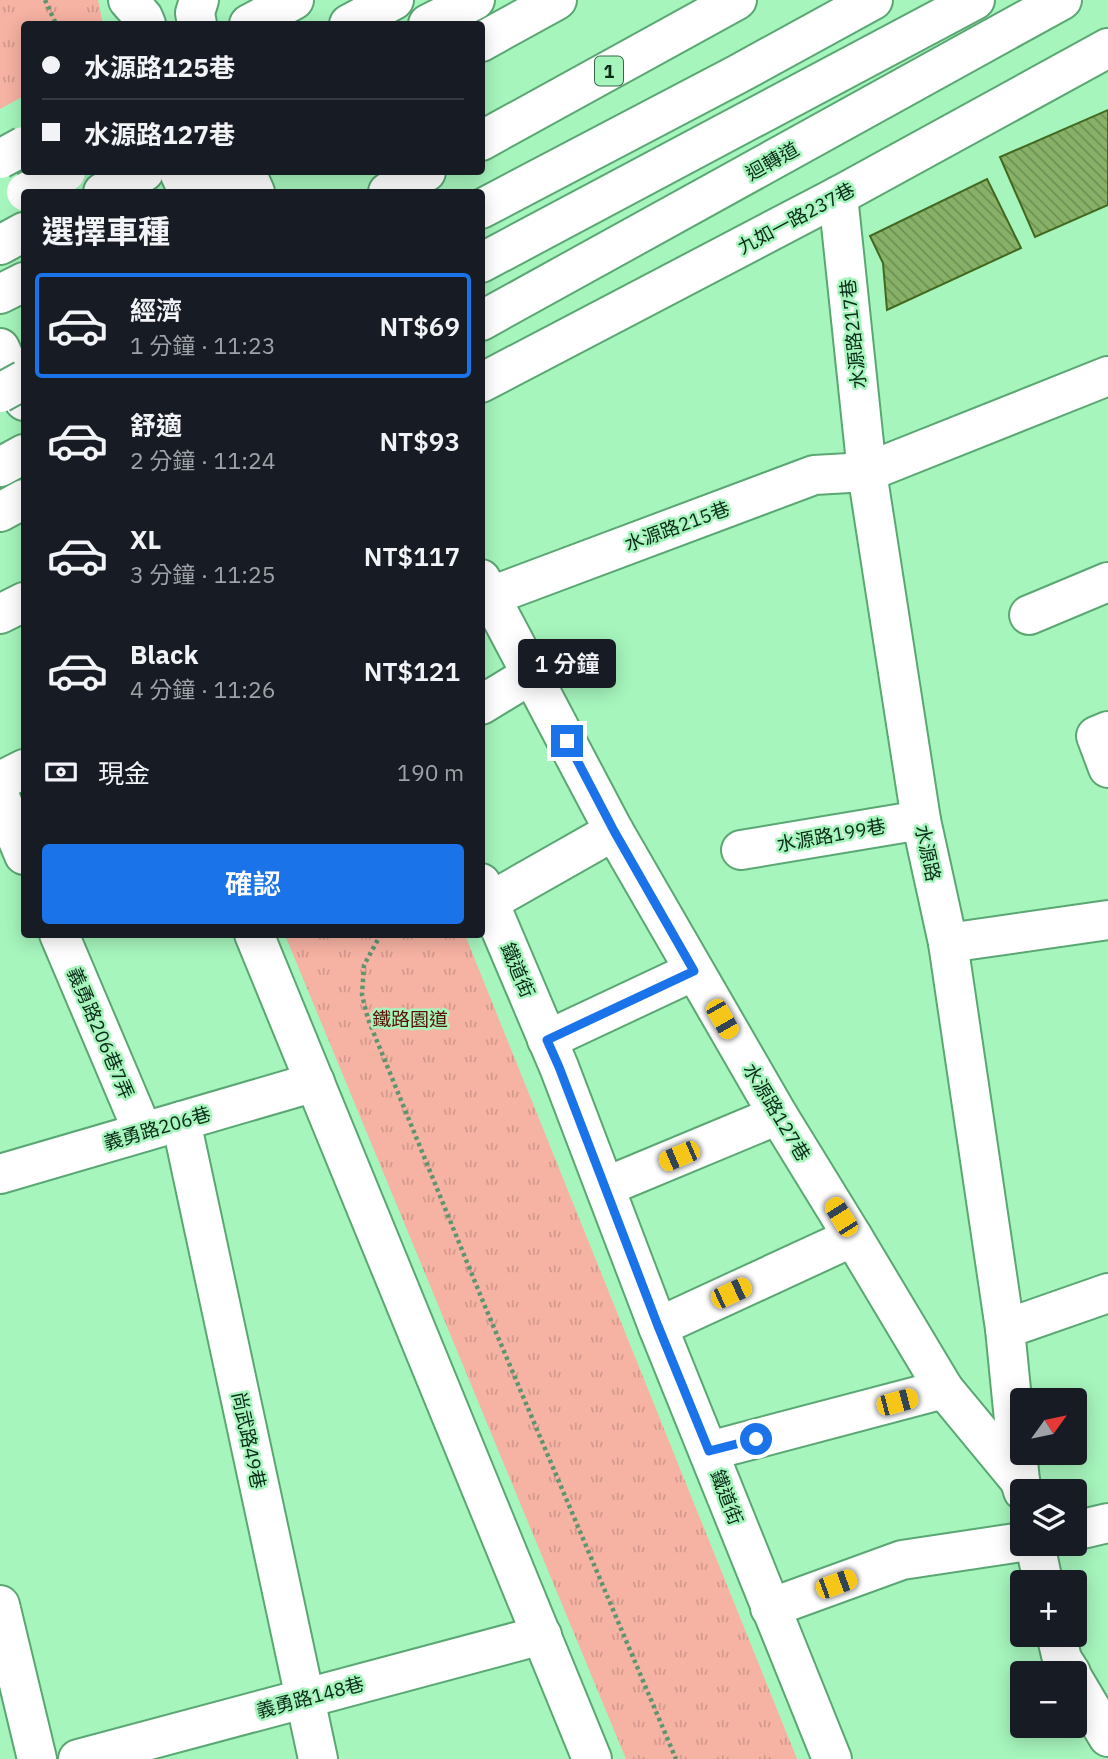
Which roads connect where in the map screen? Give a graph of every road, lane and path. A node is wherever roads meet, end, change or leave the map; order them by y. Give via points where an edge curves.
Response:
1 (45, 0) edge
2 (114, 0) edge
3 (128, 0) edge
4 (199, 0) edge
5 (294, 0) edge
6 (394, 0) edge
7 (475, 0) edge
8 (557, 0) edge
9 (737, 0) edge
10 (873, 0) edge
11 (975, 0) edge
12 (1062, 0) edge
13 (55, 21) edge
14 (117, 21) edge
15 (145, 21) edge
16 (196, 21) edge
17 (255, 21) edge
18 (355, 21) edge
19 (434, 21) edge
20 (485, 40) edge
21 (1108, 48) edge
22 (485, 139) edge
23 (21, 148) edge
24 (0, 159) edge
25 (60, 175) edge
26 (138, 175) edge
27 (238, 175) edge
28 (420, 175) edge
29 (33, 189) edge
30 (109, 189) edge
31 (207, 189) edge
32 (394, 189) edge
33 (21, 195) edge
34 (838, 196) junction
35 (0, 206) edge
36 (485, 207) edge
37 (21, 234) edge
38 (0, 245) edge
39 (485, 261) edge
40 (21, 284) edge
41 (0, 294) edge
42 (485, 319) edge
43 (0, 348) edge
44 (1108, 376) edge
45 (485, 381) edge
46 (21, 382) edge
47 (0, 393) edge
48 (21, 394) edge
49 (21, 456) edge
50 (0, 467) edge
51 (867, 472) junction
52 (21, 501) edge
53 (0, 512) edge
54 (1108, 582) edge
55 (486, 587) edge
56 (21, 604) edge
57 (0, 614) edge
58 (1029, 615) dead end
59 (532, 674) junction
60 (485, 703) edge
61 (1108, 731) edge
62 (1108, 768) edge
63 (21, 770) edge
64 (0, 781) edge
65 (0, 797) edge
66 (921, 820) junction
67 (614, 831) junction
68 (21, 848) edge
69 (741, 850) dead end
70 (485, 893) edge
71 (1108, 920) edge
72 (61, 938) edge
73 (256, 938) edge
74 (379, 938) edge
75 (948, 943) junction
76 (694, 971) junction
77 (547, 1040) junction
78 (315, 1082) junction
79 (778, 1115) junction
80 (181, 1121) junction
81 (143, 1132) junction
82 (0, 1174) edge
83 (605, 1187) junction
84 (853, 1237) junction
85 (1108, 1293) edge
86 (658, 1326) junction
87 (1005, 1329) junction
88 (944, 1389) junction
89 (709, 1451) junction
90 (1016, 1479) edge
91 (1021, 1479) edge
92 (1108, 1523) edge
93 (1087, 1528) edge
94 (1010, 1544) edge
95 (0, 1605) edge
96 (770, 1608) junction
97 (542, 1635) junction
98 (304, 1699) junction
99 (1087, 1702) edge
100 (1108, 1737) edge
101 (37, 1759) edge
102 (78, 1759) edge
103 (318, 1759) edge
104 (592, 1759) edge
105 (676, 1759) edge
106 (832, 1759) edge

1 - 13 path
2 - 14 main road
3 - 15 main road
4 - 16 main road
5 - 17 main road
6 - 18 main road
7 - 19 main road
8 - 20 main road
9 - 22 main road, 1
10 - 36 main road
11 - 39 main road
12 - 42 main road, 迴轉道
21 - 34 main road, 九如一路237巷
23 - 24 main road, bridge
25 - 29 main road, bridge
26 - 30 main road
27 - 31 main road, bridge
28 - 32 main road
33 - 35 main road
34 - 45 main road, 九如一路237巷
34 - 51 main road, 水源路217巷
37 - 38 main road
40 - 41 main road
43 - 48 main road
44 - 51 main road
46 - 47 main road, bridge
49 - 50 main road
51 - 55 main road, 水源路215巷 via 814,475
51 - 66 main road, 水源路
52 - 53 main road
54 - 58 main road
55 - 59 main road, 水源路127巷
56 - 57 main road
59 - 60 main road
59 - 67 main road, 水源路127巷
61 - 62 main road via 1096,736
63 - 64 main road
65 - 68 main road
66 - 69 main road, 水源路199巷
66 - 75 main road, 水源路
67 - 70 main road
67 - 76 main road, 水源路127巷
70 - 77 main road, 鐵道街
71 - 75 main road
72 - 81 main road, 義勇路206巷7弄
73 - 78 main road
74 - 105 path via 364,965 362,995 368,1018
75 - 87 main road, 水源路
76 - 77 main road
76 - 79 main road, 水源路127巷
77 - 83 main road, 鐵道街
78 - 80 main road, 義勇路206巷
78 - 97 main road
79 - 83 main road
79 - 84 main road, 水源路127巷
80 - 81 main road, 義勇路206巷
80 - 98 main road, 尚武路49巷
81 - 82 main road, 義勇路206巷
83 - 86 main road, 鐵道街
84 - 86 main road
84 - 88 main road, 水源路127巷
85 - 87 main road
86 - 89 main road, 鐵道街
87 - 91 main road, 水源路
88 - 89 main road
88 - 90 main road, 水源路127巷
89 - 96 main road, 鐵道街
92 - 93 main road
94 - 96 main road via 902,1560
95 - 101 main road
96 - 106 main road, 鐵道街
97 - 98 main road, 義勇路148巷
97 - 104 main road
98 - 102 main road, 義勇路148巷
98 - 103 main road, 尚武路49巷
99 - 100 main road

